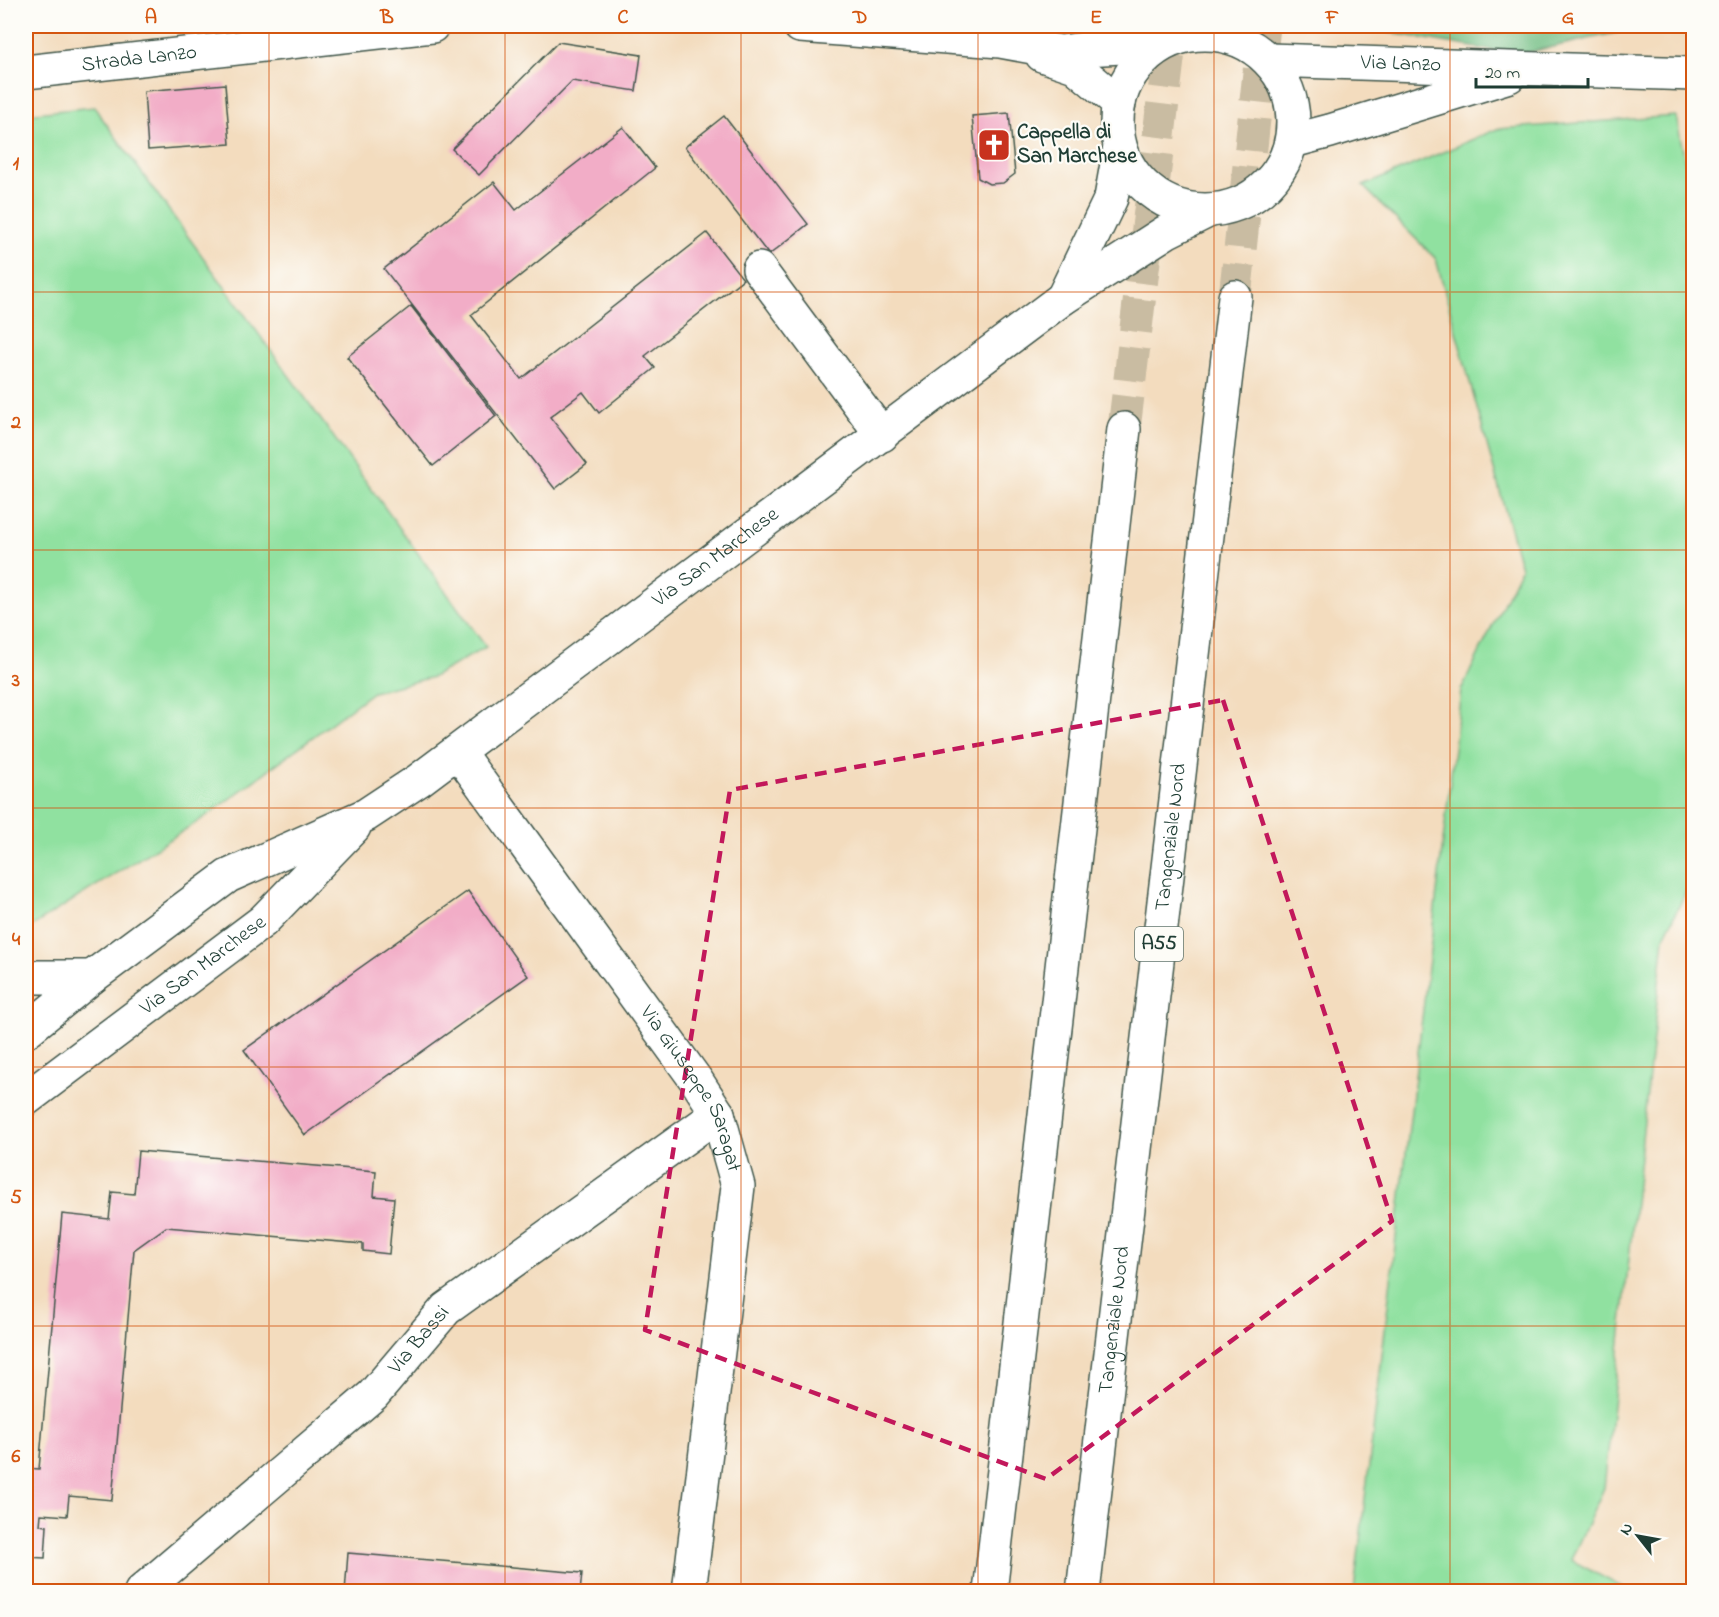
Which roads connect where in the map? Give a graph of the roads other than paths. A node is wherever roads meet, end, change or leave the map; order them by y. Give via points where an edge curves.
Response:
1 (432, 26) edge
2 (800, 26) edge
3 (1000, 41) junction
4 (1161, 45) junction
5 (1269, 60) junction
6 (1533, 68) junction
7 (26, 72) edge
8 (1694, 74) edge
9 (1119, 103) junction
10 (1292, 141) junction
11 (1120, 147) junction
12 (1208, 211) junction
13 (759, 269) dead end
14 (1235, 297) tunnel mouth
15 (1063, 298) junction
16 (1124, 429) tunnel mouth
17 (882, 435) junction
18 (458, 752) junction
19 (366, 815) junction
20 (26, 977) edge
21 (92, 977) junction
22 (26, 1030) edge
23 (26, 1099) edge
24 (718, 1114) junction
25 (141, 1592) edge
26 (689, 1592) edge
27 (990, 1592) edge
28 (1083, 1592) edge

1 - 7 main road, Strada Lanzo
2 - 3 main road
3 - 4 main road via 1060,52
3 - 9 main road via 1075,66
4 - 5 main road via 1188,34 1217,34 1245,42
4 - 9 main road via 1142,60 1127,80
5 - 6 main road, Via Lanzo
5 - 10 main road via 1286,83 1293,111
6 - 8 main road, Via Lanzo
6 - 10 main road, Via Lanzo
9 - 11 main road
10 - 12 main road via 1281,168 1262,190 1237,205
11 - 12 main road via 1132,173 1153,194 1179,207
11 - 15 main road, Via San Marchese via 1111,198
12 - 15 main road, Via San Marchese via 1166,232
13 - 17 main road
14 - 28 main road, Tangenziale Nord / A55
15 - 17 main road, Via San Marchese
16 - 27 main road
17 - 18 main road, Via San Marchese
18 - 19 main road, Via San Marchese
18 - 24 main road, Via Giuseppe Saragat
19 - 21 main road, Via San Marchese via 228,876
19 - 23 main road, Via San Marchese via 263,921
20 - 21 main road
21 - 22 main road, Via San Marchese
24 - 25 main road, Via Bassi via 446,1309 373,1395
24 - 26 main road, Via Giuseppe Saragat via 738,1186

